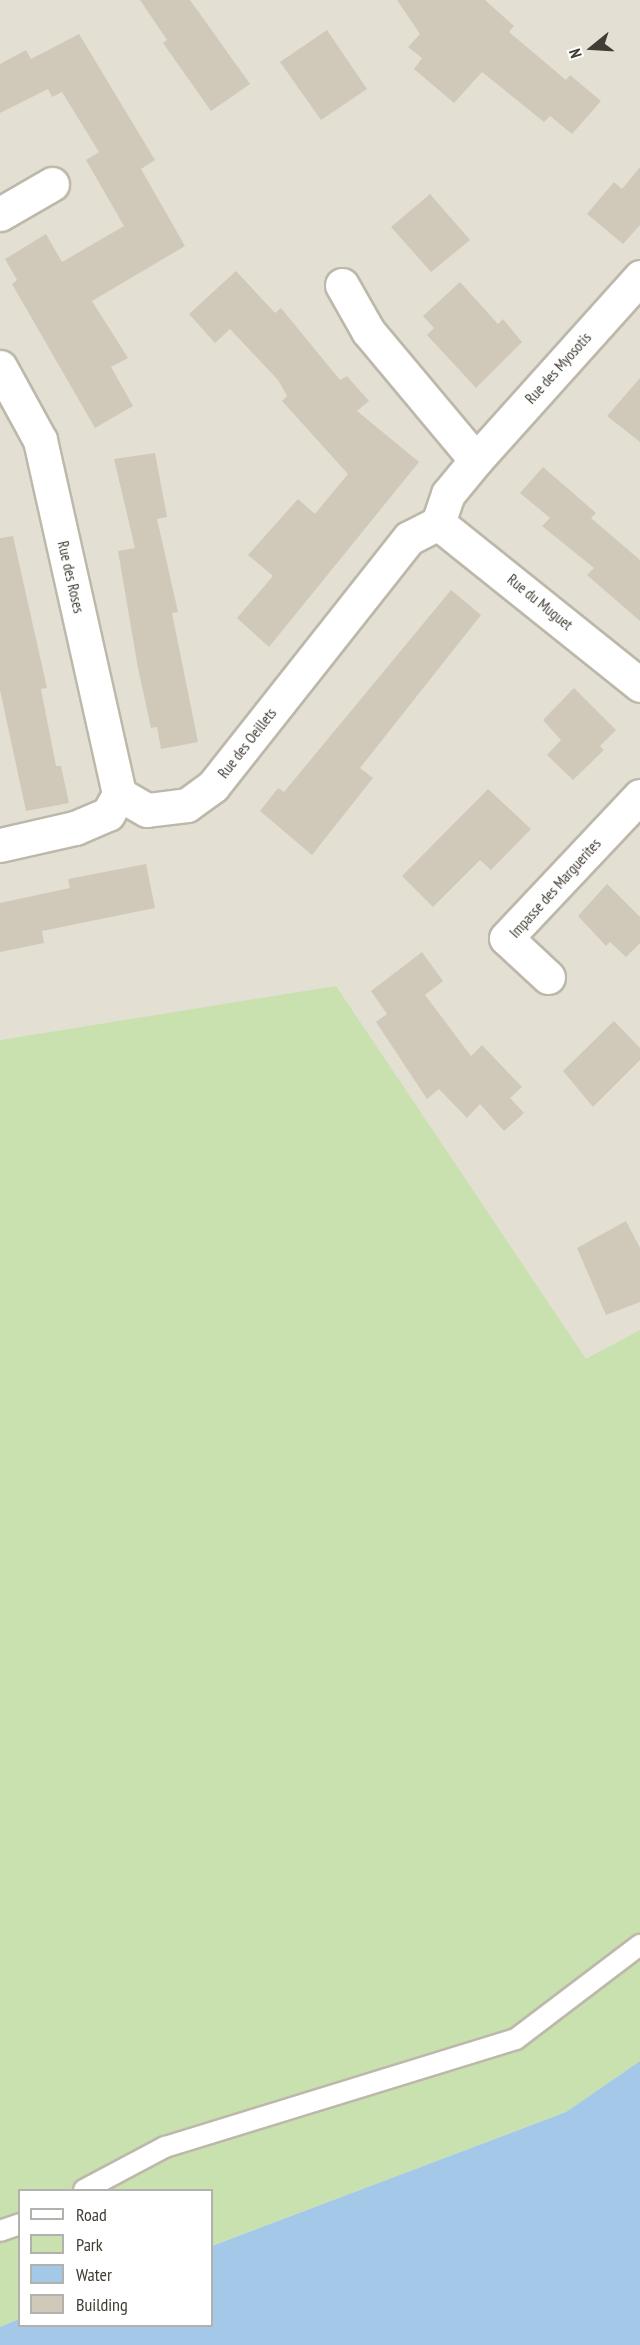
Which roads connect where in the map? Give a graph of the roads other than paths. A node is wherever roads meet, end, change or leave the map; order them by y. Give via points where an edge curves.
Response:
1 (52, 184) dead end
2 (0, 214) edge
3 (640, 277) edge
4 (342, 285) dead end
5 (0, 367) edge
6 (476, 460) junction
7 (438, 523) junction
8 (640, 685) edge
9 (119, 794) junction
10 (640, 796) edge
11 (0, 845) edge
12 (548, 976) dead end
13 (640, 1945) edge
14 (86, 2189) edge
15 (18, 2225) edge
16 (0, 2231) edge

1 - 2 street
3 - 6 street, Rue des Myosotis
4 - 6 street via 368,332
5 - 9 street, Rue des Roses via 40,440
6 - 7 street, Rue des Myosotis via 448,494
7 - 8 street, Rue du Muguet
7 - 9 street, Rue des Oeillets via 409,538 213,786 187,805 147,810
9 - 11 street via 108,814 75,828
10 - 12 street, Impasse des Marguerites via 507,938
13 - 14 lane via 516,2039 165,2147
15 - 16 lane

